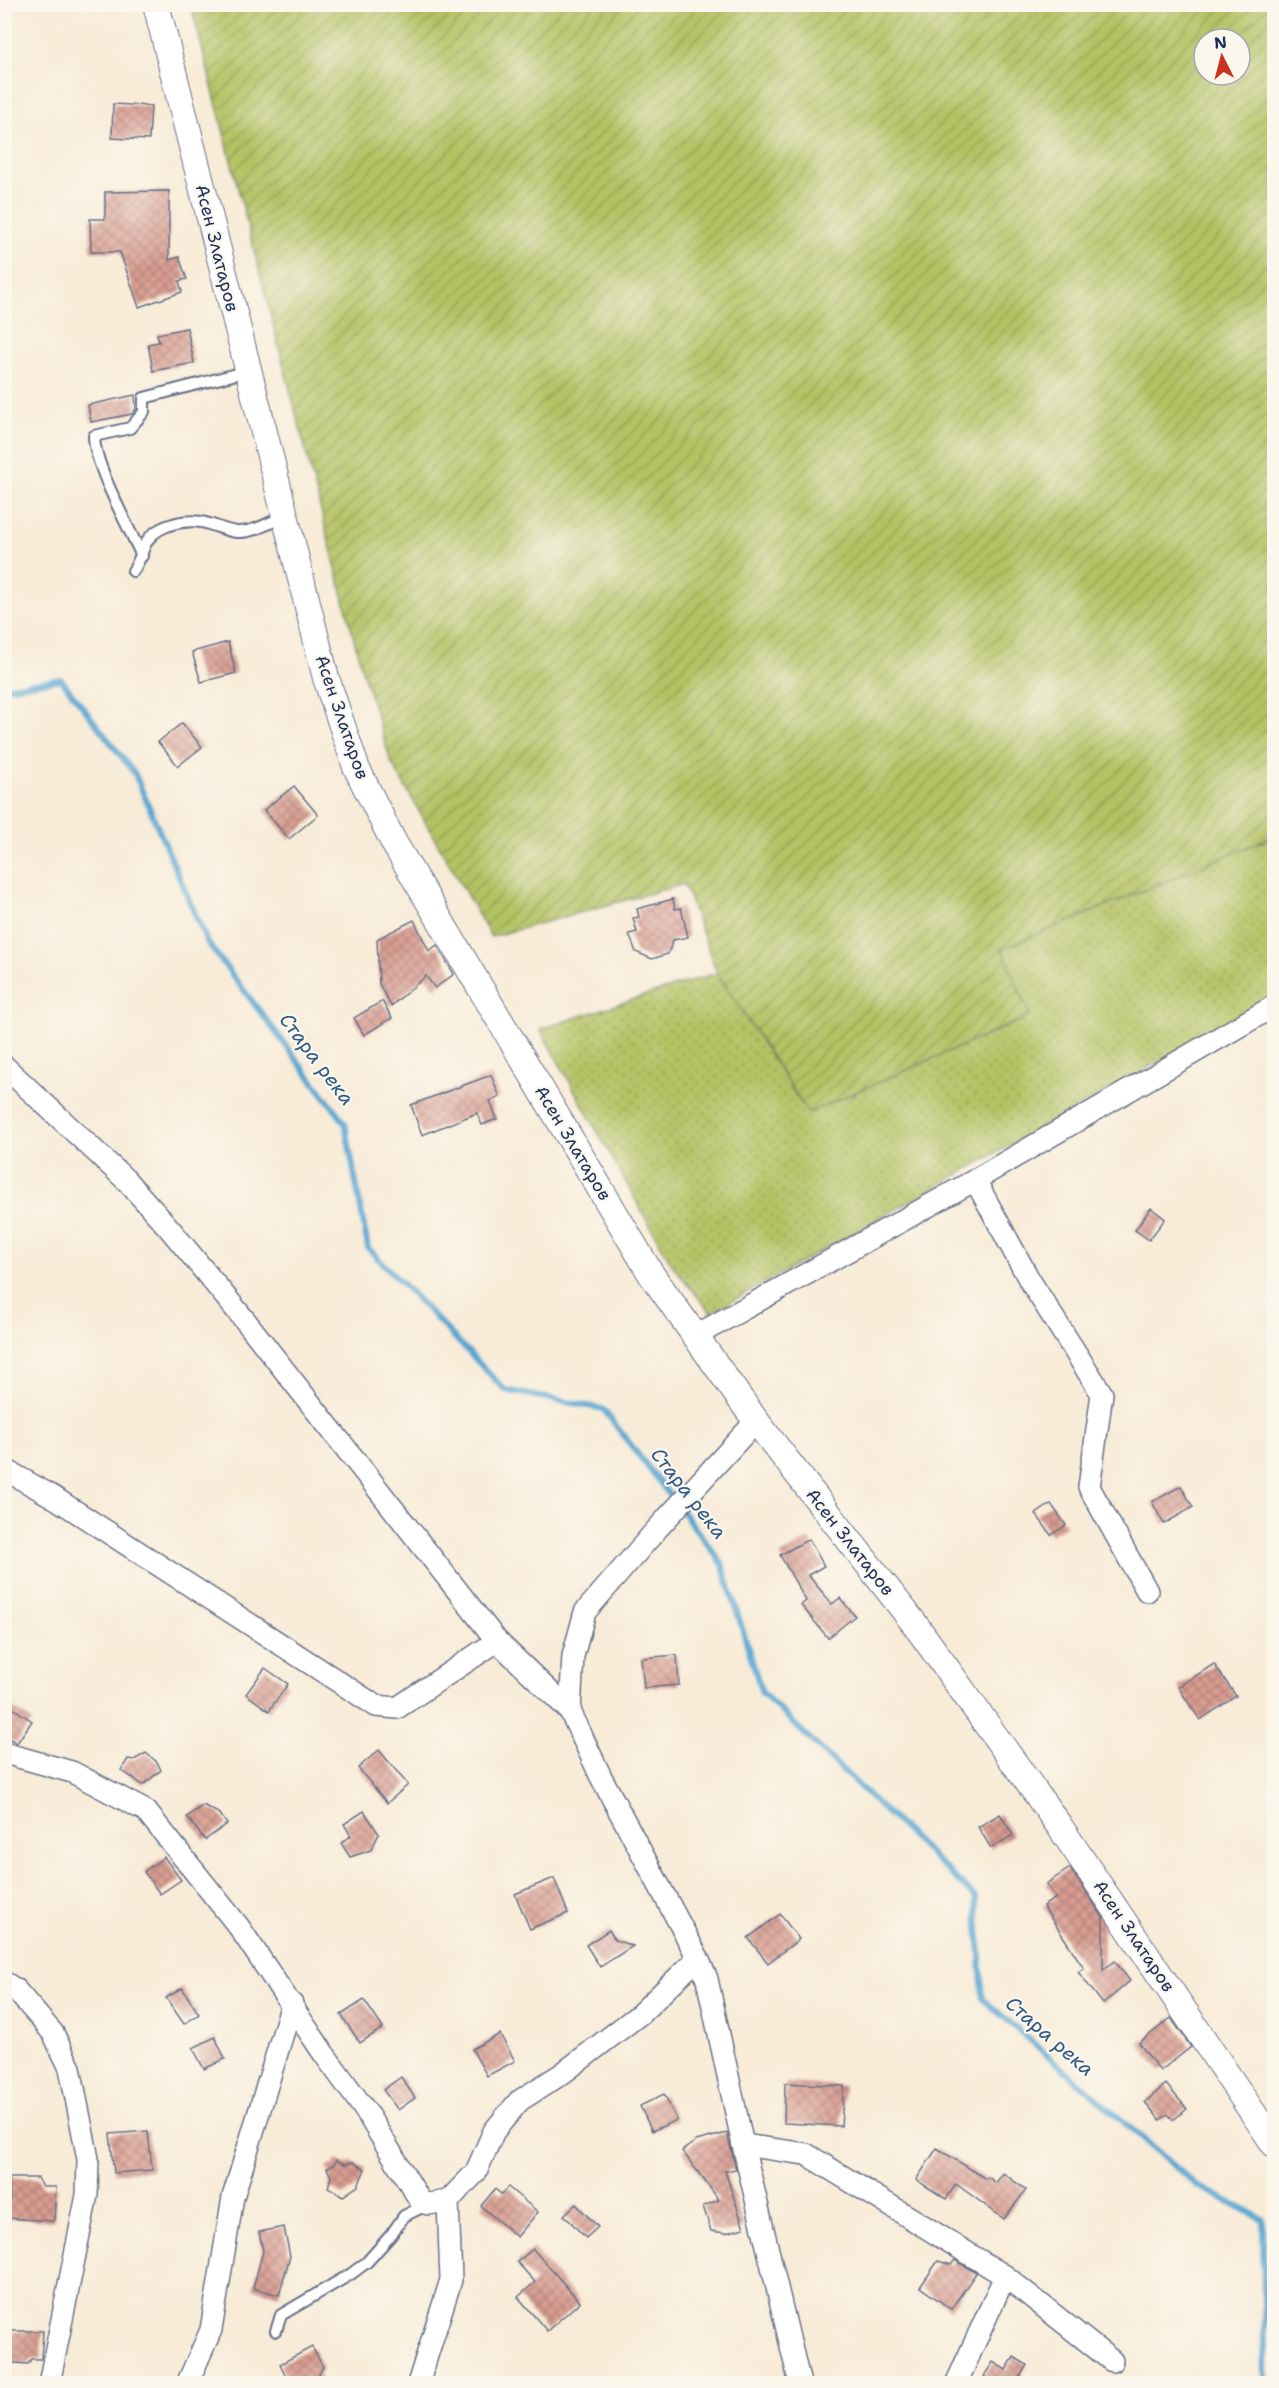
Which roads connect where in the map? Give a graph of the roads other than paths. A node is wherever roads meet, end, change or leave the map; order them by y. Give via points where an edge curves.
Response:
1 (156, 4) edge
2 (248, 371) junction
3 (285, 516) junction
4 (142, 556) junction
5 (133, 571) dead end
6 (1275, 1006) edge
7 (4, 1066) edge
8 (975, 1180) junction
9 (695, 1336) junction
10 (756, 1421) junction
11 (4, 1469) edge
12 (1147, 1591) dead end
13 (497, 1641) junction
14 (570, 1711) junction
15 (4, 1753) edge
16 (698, 1958) junction
17 (4, 1982) edge
18 (292, 2004) junction
19 (1275, 2144) edge
20 (743, 2145) junction
21 (438, 2203) junction
22 (1005, 2276) junction
23 (276, 2331) dead end
24 (1112, 2361) dead end
25 (49, 2384) edge
26 (187, 2384) edge
27 (418, 2384) edge
28 (800, 2384) edge
29 (956, 2384) edge

1 - 2 street, Асен Златаров
2 - 3 street, Асен Златаров
2 - 4 lane via 144,398 144,412 130,428 94,436 113,495
3 - 4 lane via 236,532 181,521 160,529 145,544
3 - 9 street, Асен Златаров via 333,700 356,767 394,843 651,1274
4 - 5 lane
6 - 8 street
7 - 13 street via 126,1180 168,1228
8 - 9 street
8 - 12 street via 1030,1281 1102,1394 1089,1487
9 - 10 street, Асен Златаров
10 - 14 street via 585,1612 573,1656
10 - 19 street, Асен Златаров via 921,1633 1058,1824
11 - 13 street via 75,1510 376,1706 397,1707
13 - 14 street
14 - 16 street
15 - 18 street via 72,1772 146,1811 239,1927
16 - 20 street via 707,1979
16 - 21 street via 640,2014 519,2101 494,2131 476,2172
17 - 25 street via 15,1989 53,2033 70,2068 88,2159 87,2195
18 - 21 street via 365,2110 421,2202
18 - 26 street via 232,2197 211,2330
20 - 22 street via 806,2154
20 - 28 street
21 - 23 lane via 404,2216 367,2262 281,2315
21 - 27 street via 451,2280
22 - 24 street
22 - 29 street

